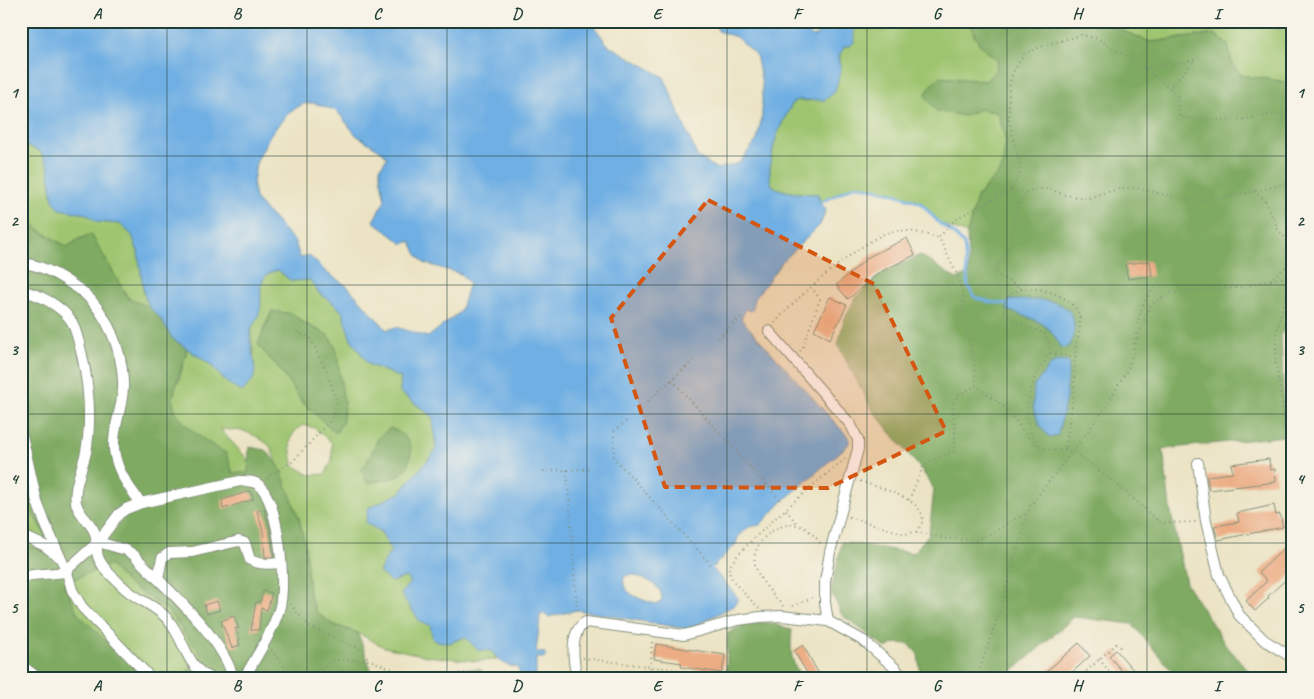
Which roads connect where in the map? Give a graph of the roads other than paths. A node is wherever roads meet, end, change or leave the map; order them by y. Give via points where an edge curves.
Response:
1 (21, 263) edge
2 (21, 291) edge
3 (769, 331) road end
4 (21, 430) edge
5 (1198, 463) dead end
6 (141, 503) junction
7 (104, 532) junction
8 (21, 535) edge
9 (98, 542) junction
10 (113, 546) junction
11 (60, 558) junction
12 (282, 563) junction
13 (67, 572) junction
14 (21, 578) edge
15 (158, 579) junction
16 (828, 621) junction
17 (1293, 658) edge
18 (21, 665) edge
19 (38, 678) edge
20 (148, 678) edge
21 (210, 678) edge
22 (233, 678) edge
23 (244, 678) edge
24 (577, 678) edge
25 (903, 678) edge

1 - 6 street via 56,274 83,292 102,314 120,359 123,381 114,447 117,466
2 - 9 street via 63,310 72,322 78,340 88,382 89,406 86,453 76,501
3 - 16 street via 851,425 858,440 830,552 825,593
4 - 11 street via 38,502
5 - 17 street via 1206,521 1219,575 1239,615 1264,640
6 - 7 street via 126,509
6 - 12 street via 249,481 261,487 273,509
7 - 9 street
7 - 10 street
8 - 11 street via 45,546
9 - 10 street
9 - 13 street
9 - 21 street via 96,553 102,564 132,594 161,612 171,623 196,670
10 - 15 street via 134,555
11 - 13 street
12 - 15 street via 255,563 250,560 245,543 239,541 192,552 169,552 162,558
12 - 23 street via 280,608
13 - 14 street
13 - 20 street via 82,607
15 - 22 street via 222,650
16 - 24 street via 782,616 738,620 684,635 586,622 575,638
16 - 25 street via 864,642
18 - 19 street

